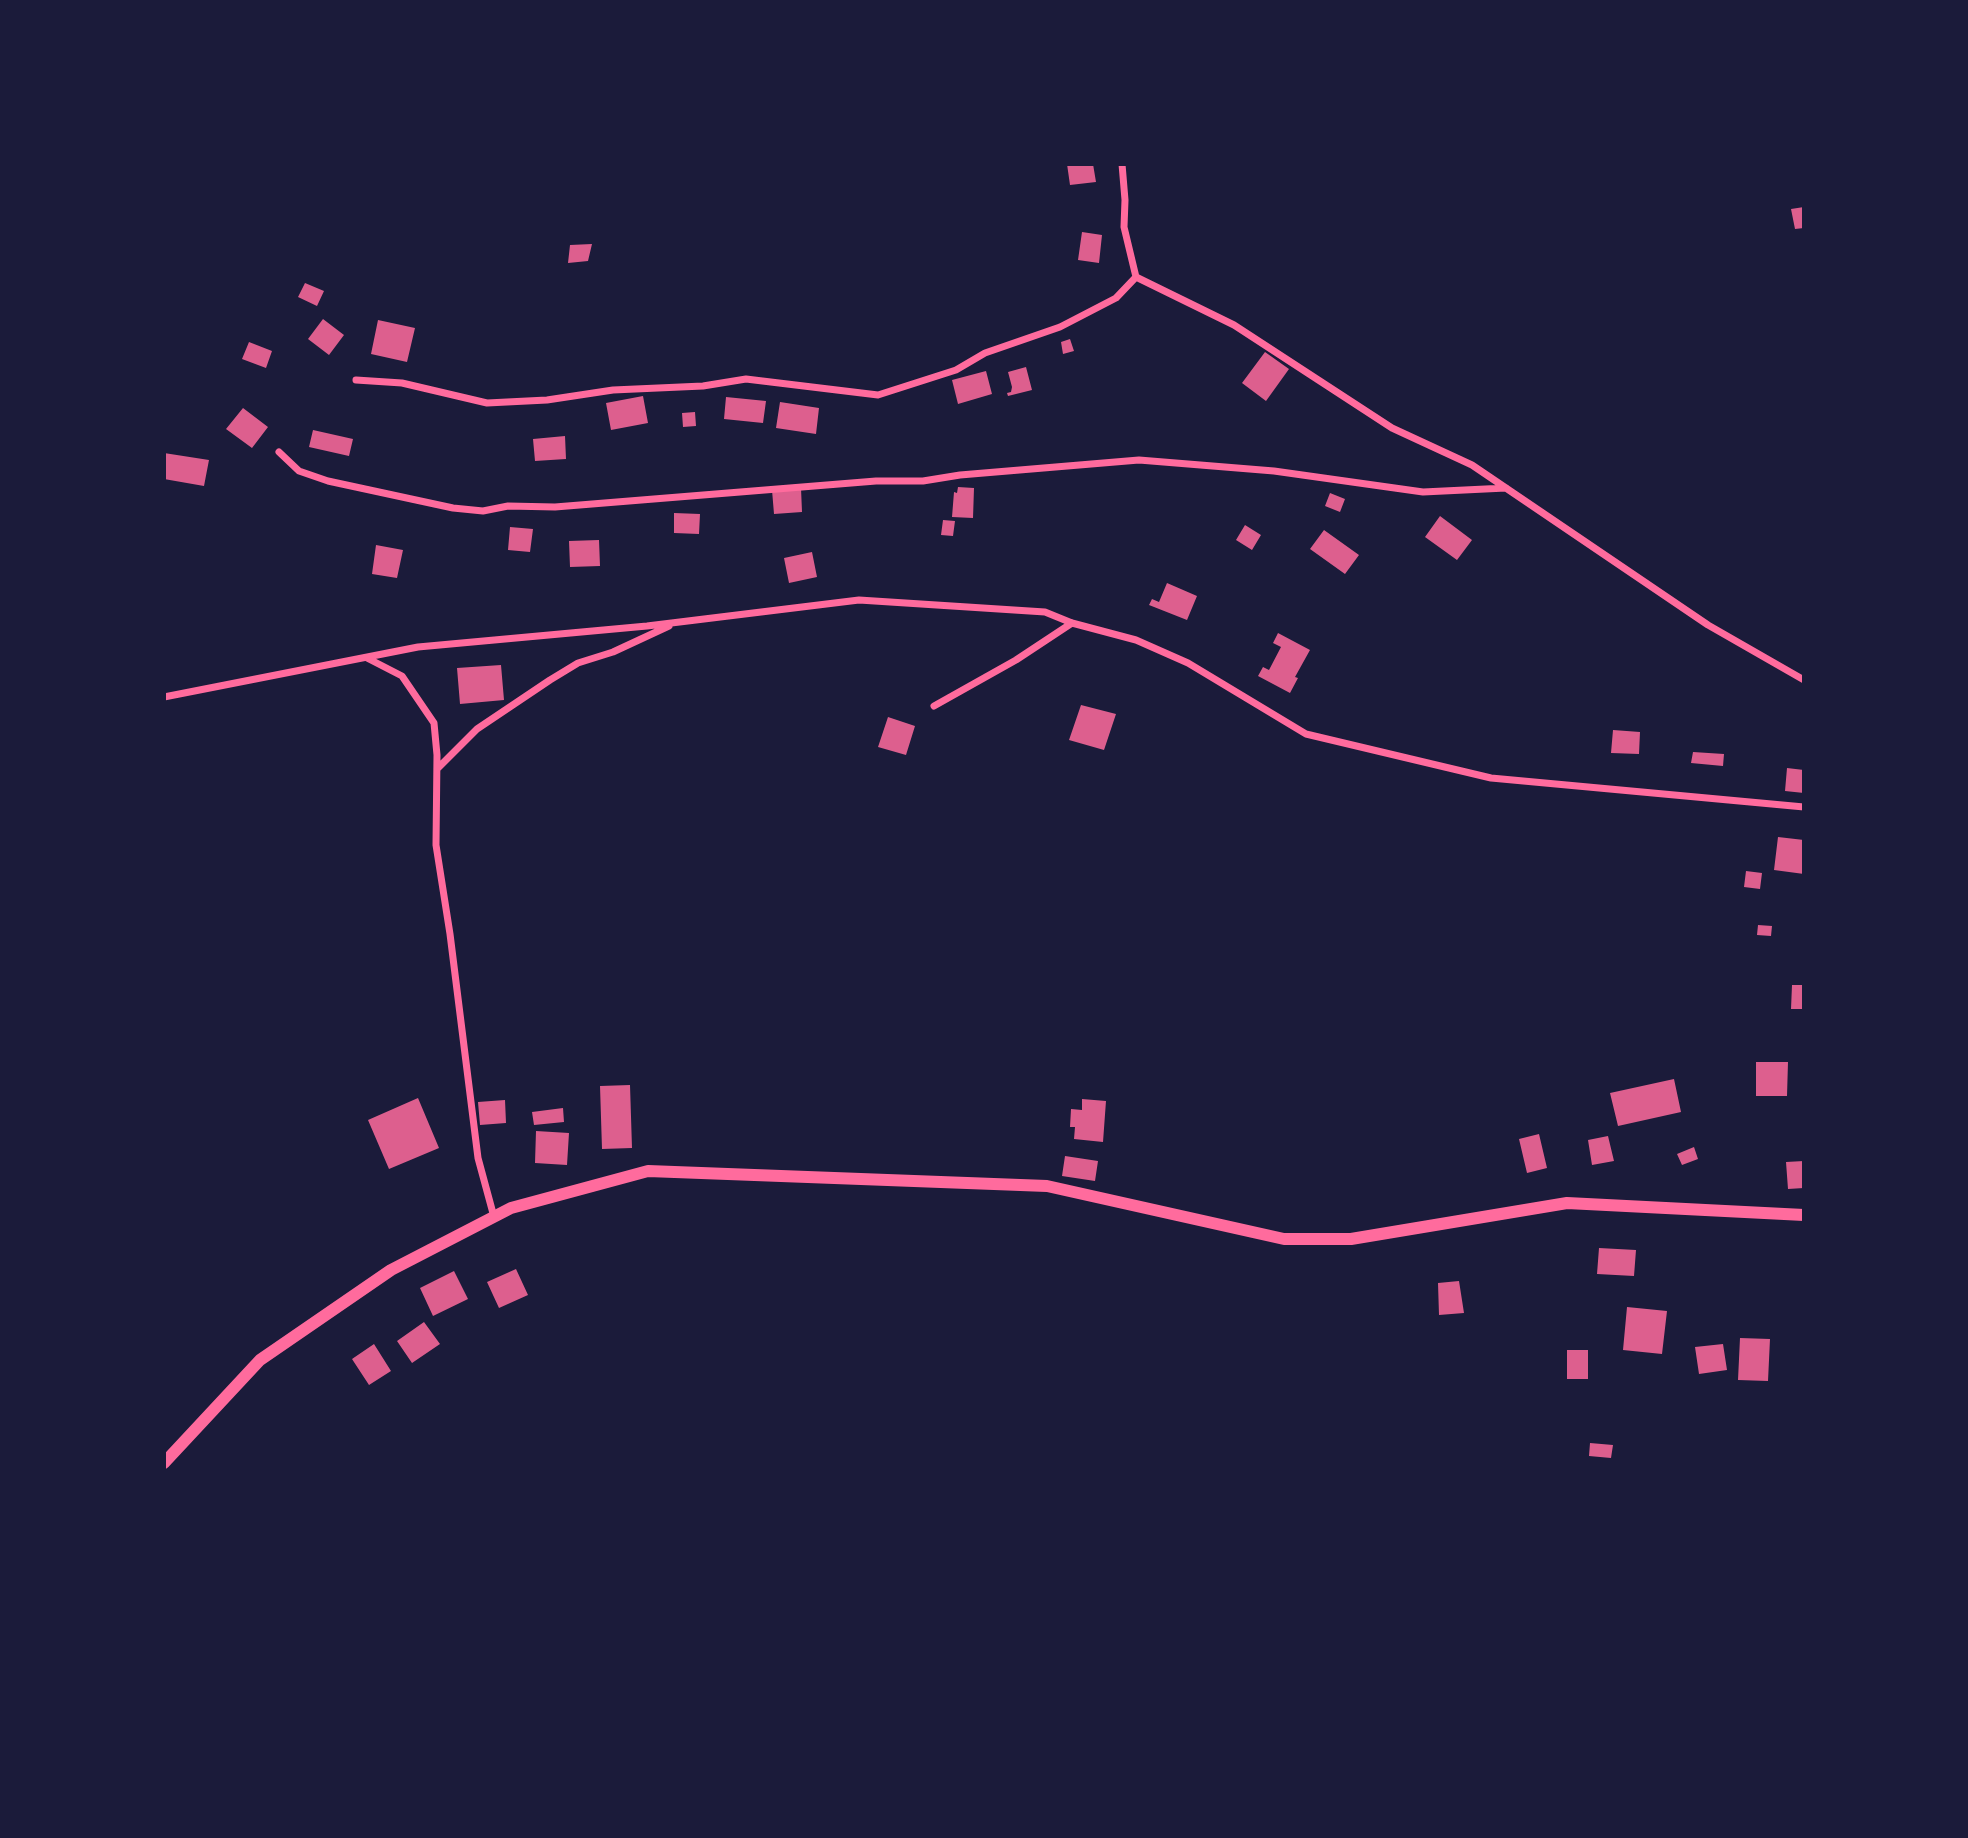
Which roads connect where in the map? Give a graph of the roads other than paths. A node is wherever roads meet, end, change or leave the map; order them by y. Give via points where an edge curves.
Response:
1 (1122, 164) edge
2 (1136, 277) junction
3 (356, 380) dead end
4 (279, 452) dead end
5 (1507, 488) junction
6 (678, 622) junction
7 (1072, 623) junction
8 (366, 657) junction
9 (1804, 680) edge
10 (164, 697) edge
11 (934, 706) dead end
12 (437, 769) junction
13 (1804, 807) edge
14 (1804, 1215) edge
15 (494, 1217) junction
16 (164, 1463) edge

1 - 2 street via 1124,227
2 - 3 street via 1116,299 1060,327 985,352 956,370 878,395 746,379 487,403 402,383
2 - 5 street via 1234,325 1391,428 1472,465
4 - 5 street via 299,471 328,481 483,511 923,481 1139,460 1274,471 1423,492
5 - 9 street via 1708,625
6 - 7 street via 859,600 1045,612
6 - 8 street via 418,647
6 - 12 street via 578,663 477,729
7 - 11 street
7 - 13 street via 1136,640 1188,663 1306,734 1491,778
8 - 10 street
8 - 12 street via 402,676 434,723
12 - 15 street via 436,845 478,1158
14 - 15 street via 1567,1203 1351,1239 1284,1239 1047,1186 648,1171 511,1208
15 - 16 street via 391,1270 260,1360

